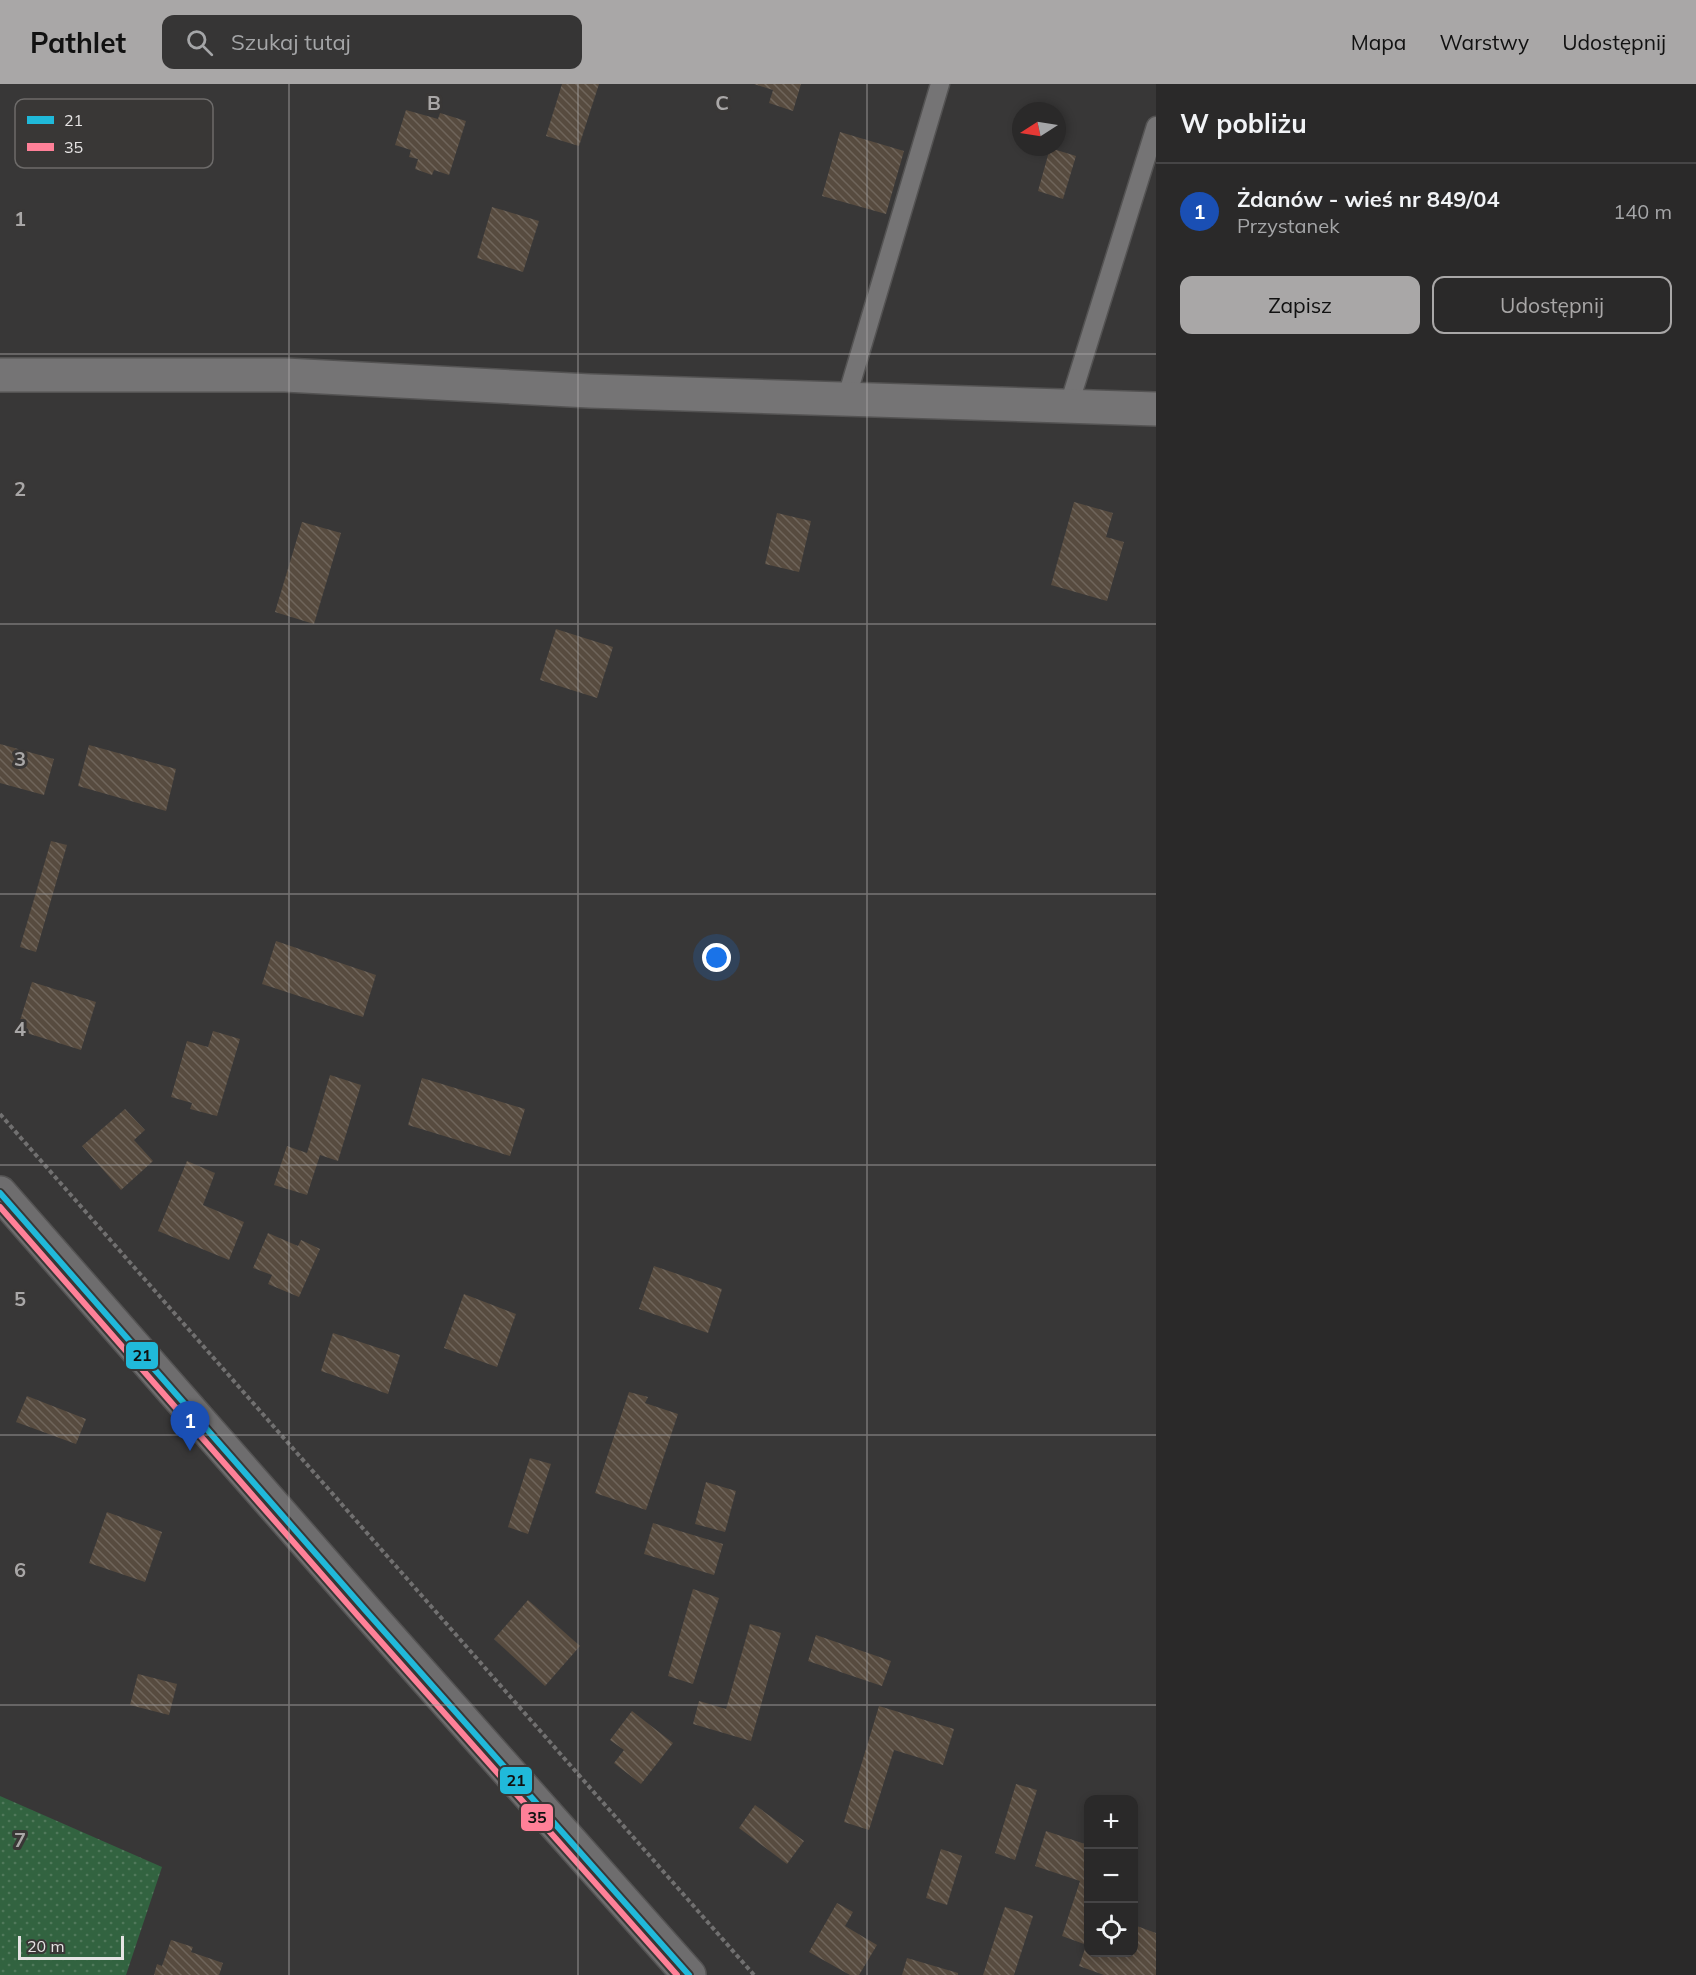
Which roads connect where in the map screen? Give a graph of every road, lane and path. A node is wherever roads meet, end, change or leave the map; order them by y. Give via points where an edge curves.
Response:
1 (940, 84) edge
2 (1156, 126) edge
3 (0, 375) edge
4 (846, 400) junction
5 (1068, 408) junction
6 (1156, 410) edge
7 (0, 1114) edge
8 (0, 1193) edge
9 (689, 1975) edge
10 (754, 1975) edge

1 - 4 lane
2 - 5 lane
3 - 4 street via 285,375
4 - 5 street
5 - 6 street
7 - 10 path
8 - 9 main road

